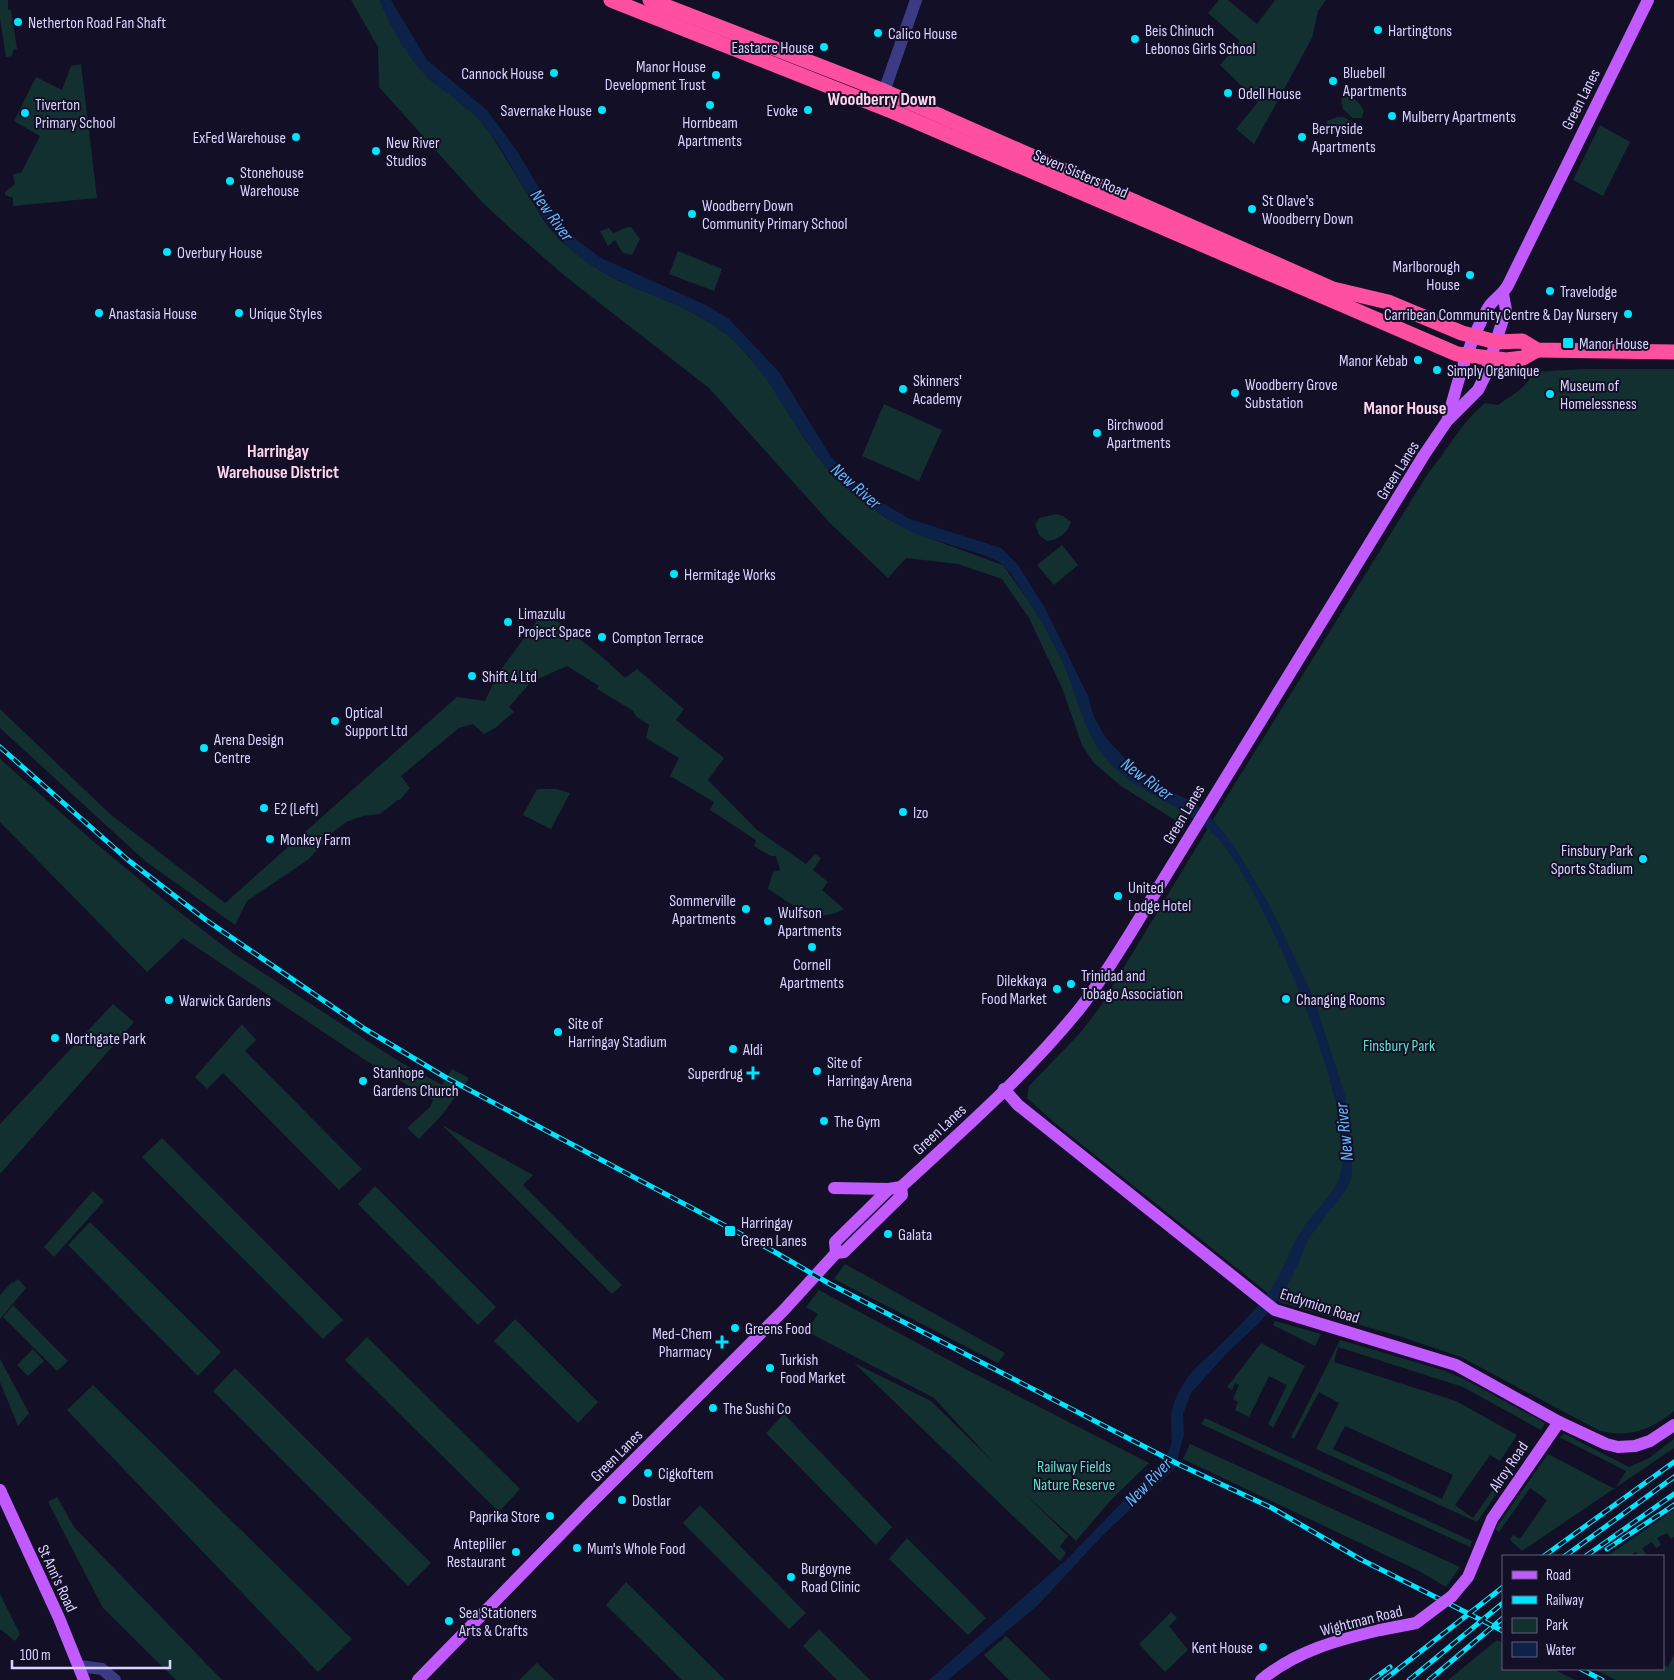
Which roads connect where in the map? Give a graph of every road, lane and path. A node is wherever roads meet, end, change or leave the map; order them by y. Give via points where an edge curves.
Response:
1 (611, 0) edge
2 (650, 0) edge
3 (916, 0) edge
4 (1648, 0) edge
5 (884, 91) junction
6 (879, 106) junction
7 (1503, 294) junction
8 (1475, 336) junction
9 (1496, 342) junction
10 (1537, 350) junction
11 (1674, 352) edge
12 (1468, 356) junction
13 (1491, 359) junction
14 (1447, 421) junction
15 (1004, 1089) junction
16 (834, 1188) dead end
17 (895, 1188) junction
18 (1559, 1422) junction
19 (1674, 1425) edge
20 (0, 1490) edge
21 (1486, 1530) joint
22 (80, 1666) junction
23 (84, 1680) edge
24 (115, 1680) edge
25 (418, 1680) edge
26 (1261, 1680) edge

1 - 6 highway, Seven Sisters Road
2 - 5 highway, Seven Sisters Road
3 - 5 street
4 - 7 main road, Green Lanes
5 - 6 street
5 - 8 highway, Seven Sisters Road via 1333,289 1388,302
6 - 12 highway, Seven Sisters Road
7 - 8 main road, Green Lanes via 1491,303
7 - 9 main road, Green Lanes via 1506,310
8 - 9 highway, Seven Sisters Road
8 - 12 main road, Green Lanes
9 - 10 highway, Seven Sisters Road via 1522,341
9 - 13 main road, Green Lanes
10 - 11 highway, Seven Sisters Road
10 - 13 highway, Seven Sisters Road via 1523,358
12 - 13 highway, Seven Sisters Road
12 - 14 main road, Green Lanes
13 - 14 main road, Green Lanes via 1478,390
14 - 15 main road, Green Lanes via 1099,981 1078,1010
15 - 17 main road, Green Lanes
15 - 18 main road, Endymion Road via 1018,1105 1273,1309 1456,1365
16 - 17 main road
17 - 25 main road, Green Lanes via 902,1195 844,1252 836,1253 783,1311
18 - 19 main road, Endymion Road via 1618,1447 1650,1441
18 - 21 main road, Alroy Road
20 - 22 main road, St Ann's Road
21 - 26 main road, Wightman Road, bridge via 1459,1591 1422,1619 1410,1625 1349,1637 1308,1651 1285,1662
22 - 23 main road, St Ann's Road
22 - 24 street via 102,1669

